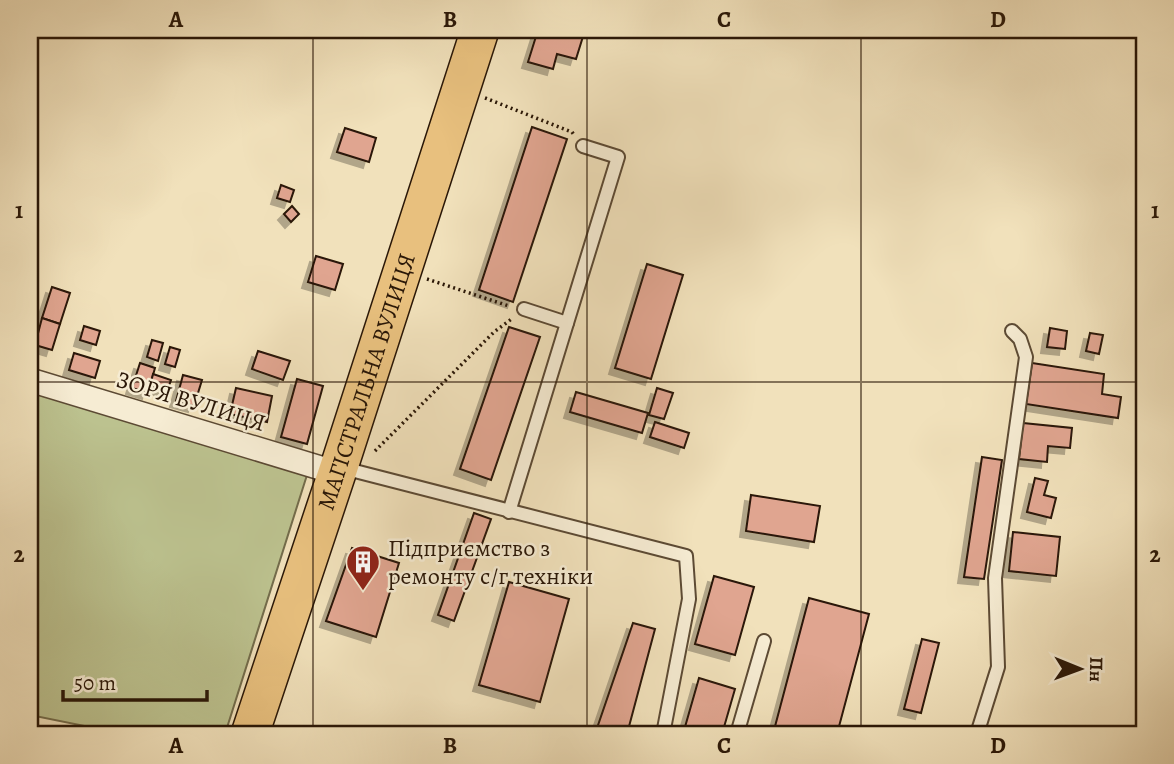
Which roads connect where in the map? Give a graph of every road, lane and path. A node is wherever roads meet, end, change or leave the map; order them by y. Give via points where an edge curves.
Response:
1 (480, 30) edge
2 (464, 76) junction
3 (583, 146) joint
4 (402, 270) junction
5 (524, 309) junction
6 (567, 323) junction
7 (1012, 331) dead end
8 (30, 380) edge
9 (374, 451) dead end
10 (338, 470) junction
11 (509, 512) junction
12 (764, 641) dead end
13 (250, 734) edge
14 (663, 734) edge
15 (737, 734) edge
16 (977, 734) edge

1 - 2 main road, МАГІСТРАЛЬНА ВУЛИЦЯ
2 - 3 path via 572,132
2 - 4 main road, МАГІСТРАЛЬНА ВУЛИЦЯ
3 - 6 lane via 618,157
4 - 5 path
4 - 10 main road, МАГІСТРАЛЬНА ВУЛИЦЯ
5 - 6 lane
5 - 9 path via 494,332
6 - 11 lane
7 - 16 lane via 1026,357 995,578 998,667
8 - 10 street, ЗОРЯ ВУЛИЦЯ
10 - 11 lane
10 - 13 main road, МАГІСТРАЛЬНА ВУЛИЦЯ
11 - 14 lane via 686,556 689,599
12 - 15 lane

